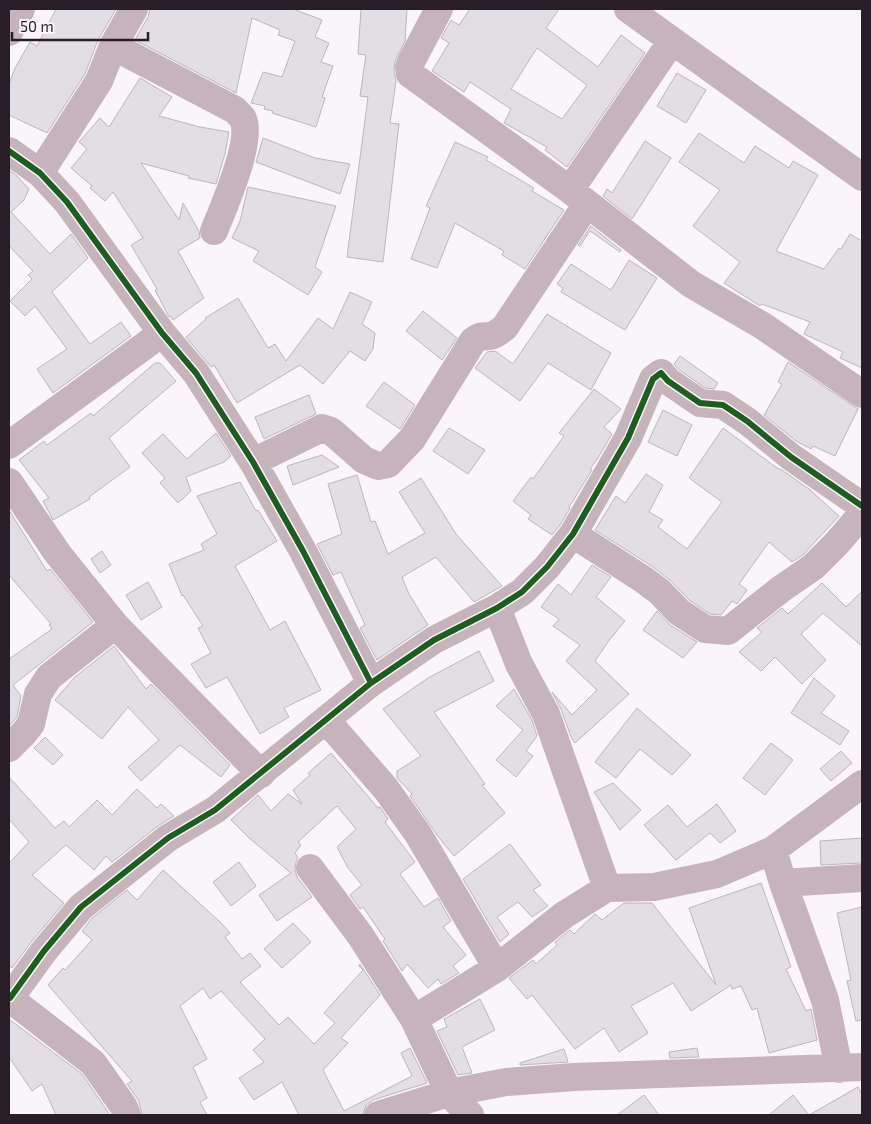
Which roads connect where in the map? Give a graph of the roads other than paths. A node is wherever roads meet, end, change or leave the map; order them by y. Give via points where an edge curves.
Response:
1 (21, 9) edge
2 (134, 9) edge
3 (439, 9) edge
4 (628, 9) edge
5 (9, 32) edge
6 (672, 41) junction
7 (113, 46) junction
8 (9, 151) edge
9 (40, 172) junction
10 (862, 177) edge
11 (579, 197) junction
12 (214, 231) dead end
13 (162, 333) junction
14 (862, 394) edge
15 (9, 445) edge
16 (253, 462) junction
17 (9, 482) edge
18 (862, 506) edge
19 (862, 514) edge
20 (573, 534) junction
21 (497, 608) junction
22 (115, 626) junction
23 (371, 683) junction
24 (326, 720) junction
25 (9, 748) edge
26 (261, 774) junction
27 (862, 784) edge
28 (773, 850) junction
29 (310, 868) dead end
30 (862, 878) edge
31 (783, 883) junction
32 (607, 888) junction
33 (497, 968) junction
34 (9, 998) edge
35 (414, 1019) junction
36 (850, 1068) edge
37 (449, 1093) junction
38 (127, 1115) edge
39 (378, 1115) edge
40 (470, 1115) edge

1 - 5 street
2 - 7 street
3 - 11 street via 412,60 410,74
4 - 6 street
6 - 10 street
6 - 11 street
7 - 9 street via 99,81
7 - 12 street via 235,110 243,118 243,145 230,194
8 - 9 street
9 - 13 street via 67,202
11 - 14 street via 690,284 763,326
11 - 16 street via 505,327 491,336 481,336 473,341 412,439 388,464 378,466 364,460 331,431 322,428
13 - 15 street
13 - 16 street via 196,374
16 - 23 street via 303,550
17 - 22 street via 58,554
18 - 20 street via 731,410 723,405 700,403 661,373 653,379 628,438
19 - 20 street via 813,567 728,631 705,629 679,612 644,580
20 - 21 street via 522,592
21 - 23 street via 434,640
21 - 32 street via 519,664 546,714
22 - 25 street via 49,677 38,694 31,724
22 - 26 street
23 - 24 street
24 - 26 street
24 - 33 street via 386,789 418,834
26 - 34 street via 215,810 168,838 81,907
27 - 28 street
28 - 31 street
28 - 32 street via 717,874 654,886
29 - 35 street via 360,935
30 - 31 street
31 - 36 street
32 - 33 street via 564,915
33 - 35 street
34 - 38 street via 93,1063
35 - 37 street
36 - 37 street via 574,1077 506,1082
37 - 39 street
37 - 40 street

